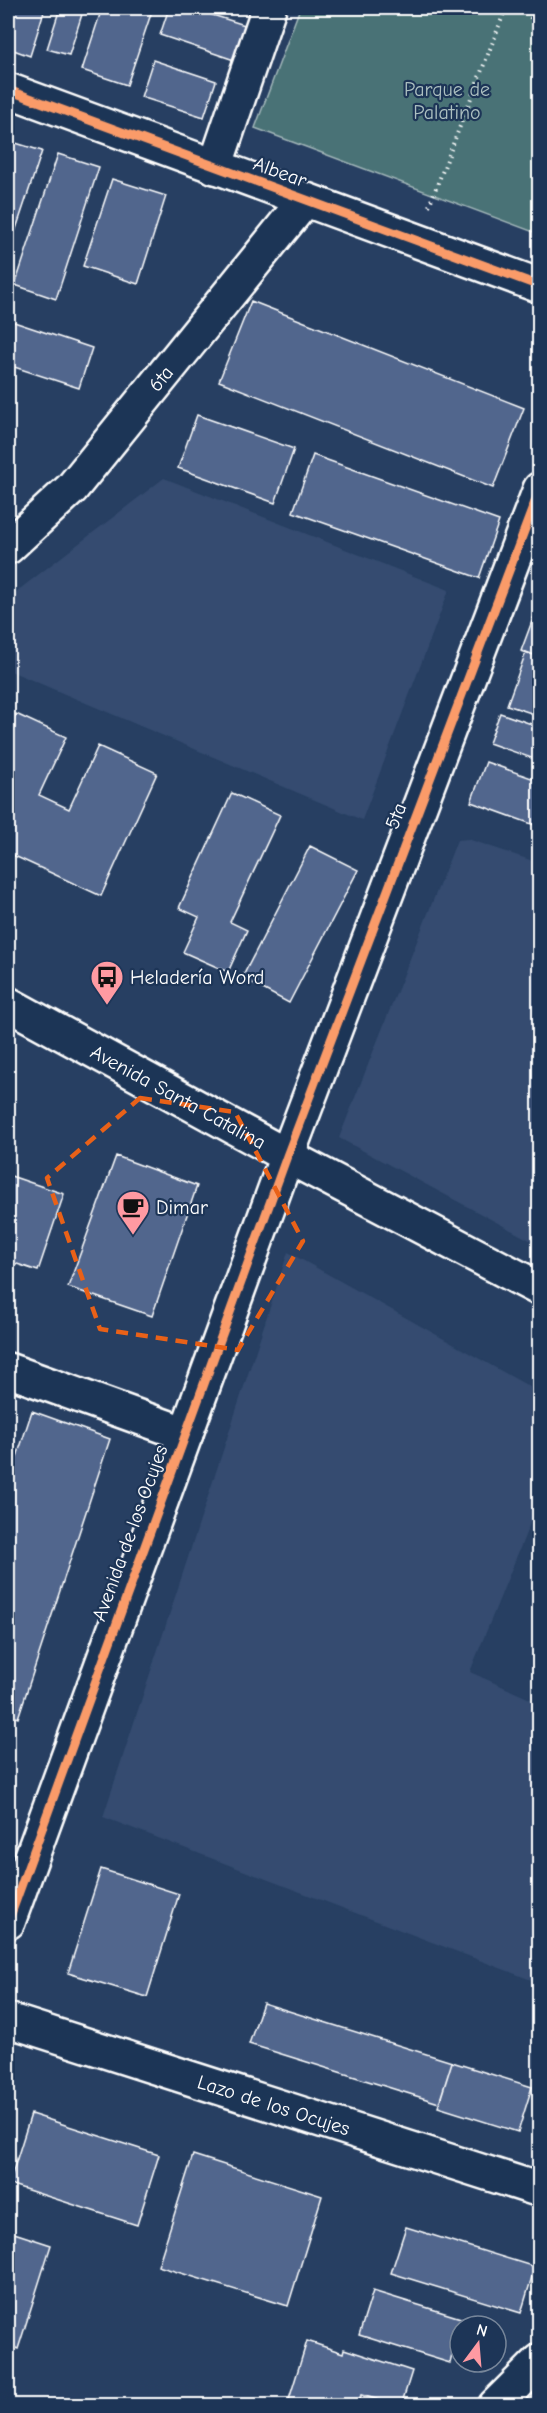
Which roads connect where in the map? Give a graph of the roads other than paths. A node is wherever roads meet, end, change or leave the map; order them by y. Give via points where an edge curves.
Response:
1 (270, 8) edge
2 (8, 90) edge
3 (215, 167) junction
4 (305, 200) junction
5 (540, 286) edge
6 (540, 489) edge
7 (8, 547) edge
8 (8, 1004) edge
9 (287, 1156) junction
10 (540, 1289) edge
11 (8, 1370) edge
12 (186, 1434) junction
13 (8, 1922) edge
14 (8, 2020) edge
15 (540, 2190) edge
16 (540, 2361) edge
17 (495, 2406) edge

1 - 3 street
2 - 3 street, Albear
3 - 4 street, Albear
4 - 5 street, Albear
4 - 7 street, 6ta via 72,488
6 - 9 street, 5ta
8 - 9 street, Avenida Santa Catalina
9 - 10 street, Avenida Santa Catalina
9 - 12 street, Avenida de los Ocujes
11 - 12 street
12 - 13 street, Avenida de los Ocujes
14 - 15 street, Lazo de los Ocujes
16 - 17 street

